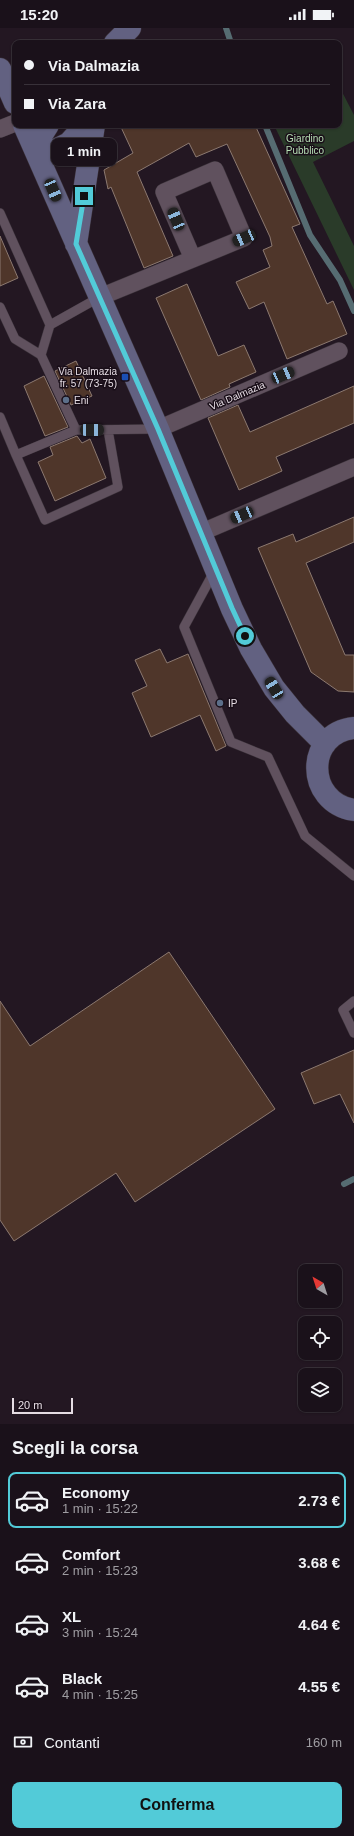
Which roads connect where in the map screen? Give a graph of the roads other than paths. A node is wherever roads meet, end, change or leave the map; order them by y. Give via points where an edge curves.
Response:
1 (0, 69) edge
2 (12, 93) edge
3 (12, 124) edge
4 (25, 128) edge
5 (47, 128) edge
6 (82, 128) edge
7 (94, 128) edge
8 (0, 129) edge
9 (36, 153) junction
10 (0, 213) edge
11 (76, 244) junction
12 (193, 259) junction
13 (100, 297) junction
14 (0, 307) edge
15 (50, 325) junction
16 (339, 351) dead end
17 (41, 355) junction
18 (0, 417) edge
19 (158, 429) junction
20 (76, 430) junction
21 (108, 430) junction
22 (16, 455) junction
23 (354, 467) edge
24 (200, 533) junction
25 (215, 569) junction
26 (354, 728) edge
27 (325, 744) junction
28 (354, 815) edge
29 (354, 876) edge
30 (354, 1001) edge
31 (354, 1033) edge

1 - 2 main road
3 - 8 street
4 - 9 main road
5 - 9 main road
6 - 9 main road via 69,142
7 - 11 main road
9 - 11 main road
10 - 15 lane
11 - 13 main road
12 - 12 street via 164,192 215,170 244,238
12 - 13 street
13 - 15 lane
13 - 19 main road
14 - 17 lane via 15,339
15 - 17 lane
16 - 19 street, Via Dalmazia
17 - 20 lane
18 - 22 lane
19 - 21 lane
19 - 24 main road
20 - 21 lane
20 - 22 lane
21 - 22 lane via 118,487 45,520
23 - 24 street
24 - 25 main road
25 - 27 main road via 251,649 274,688
25 - 29 lane via 184,627 232,742 268,757 305,836
26 - 27 main road via 339,732
27 - 28 main road via 316,768 320,785 327,796
30 - 31 lane via 343,1010

